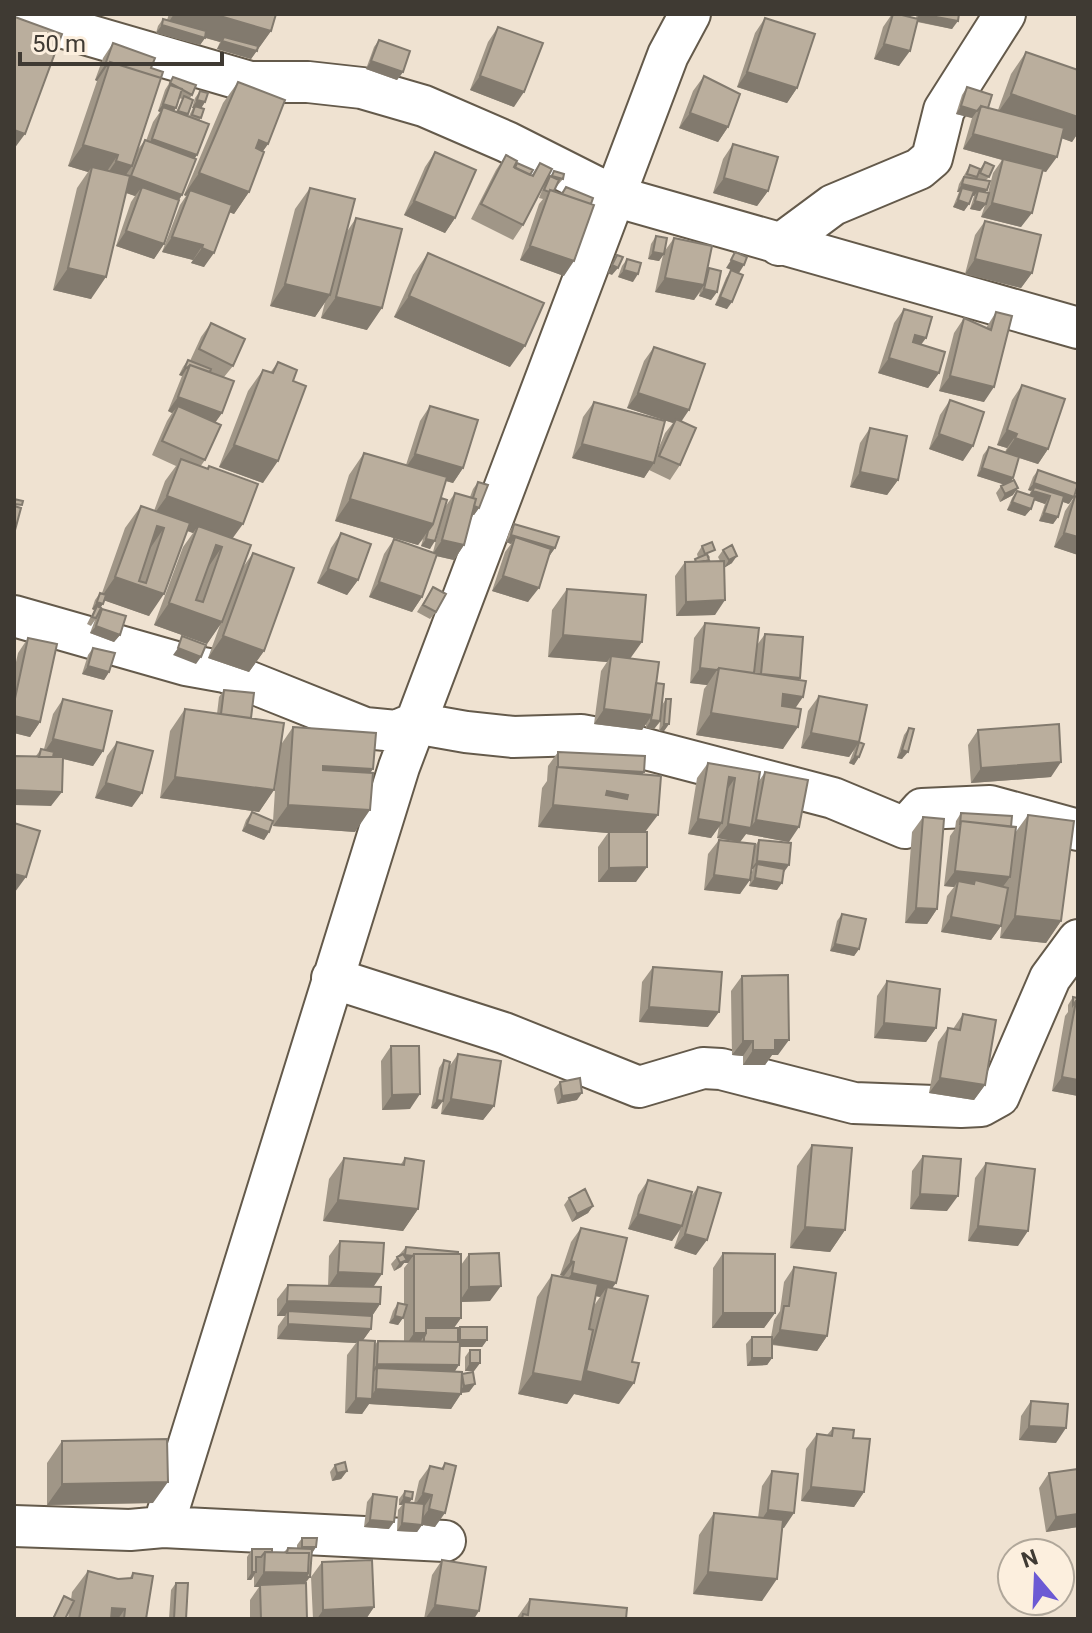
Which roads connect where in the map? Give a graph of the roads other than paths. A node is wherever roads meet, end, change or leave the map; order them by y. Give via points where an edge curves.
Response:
1 (16, 14) edge
2 (690, 14) edge
3 (1005, 14) edge
4 (614, 196) junction
5 (779, 245) junction
6 (1078, 328) edge
7 (14, 616) edge
8 (415, 723) junction
9 (1078, 830) edge
10 (1078, 940) edge
11 (332, 978) junction
12 (14, 1526) edge
13 (163, 1527) junction
14 (445, 1541) dead end

1 - 4 street via 250,82 362,88 424,106
2 - 4 street via 668,55
3 - 5 street via 944,110 932,158 919,169 833,205
4 - 5 street
4 - 8 street
5 - 6 street
7 - 8 street via 225,672 365,728 396,731
8 - 9 street via 513,737 581,735 619,742 833,798 905,828 922,809 990,806
8 - 11 street
10 - 11 street via 1050,978 999,1096 981,1106 854,1103 721,1069 703,1068 639,1087 504,1033
11 - 13 street
12 - 13 street
13 - 14 street

